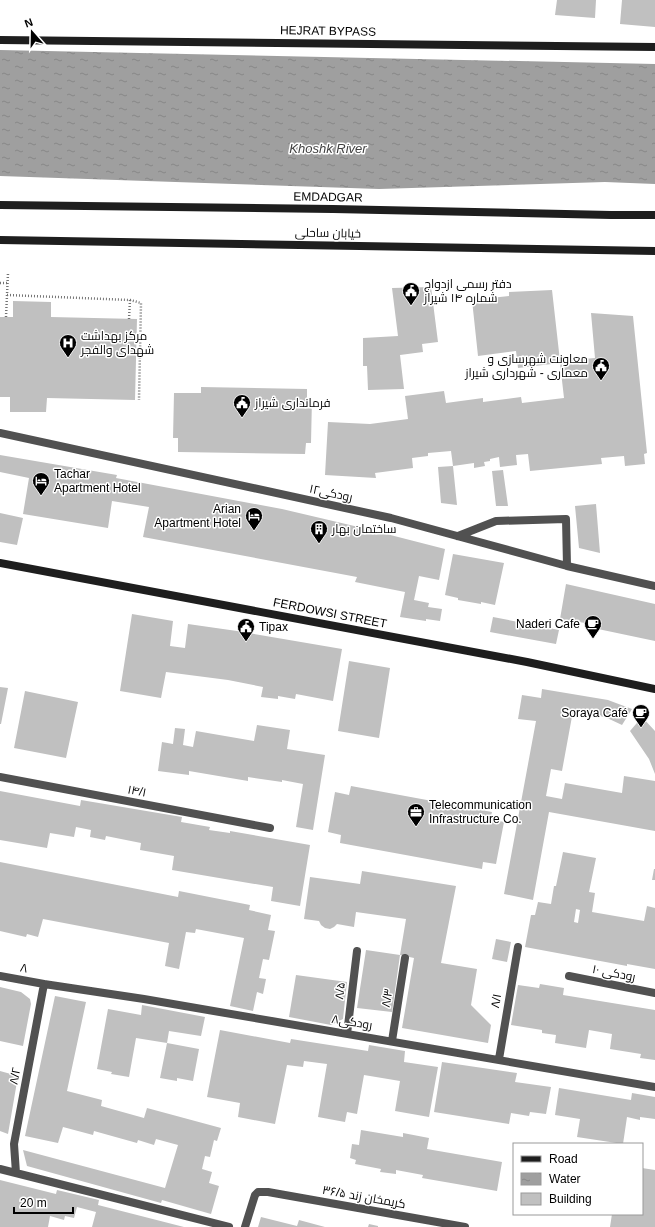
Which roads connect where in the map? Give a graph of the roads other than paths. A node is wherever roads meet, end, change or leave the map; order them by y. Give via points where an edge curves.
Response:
1 (0, 40) edge
2 (655, 47) edge
3 (0, 205) edge
4 (655, 215) edge
5 (0, 240) edge
6 (655, 251) edge
7 (0, 433) edge
8 (458, 536) junction
9 (0, 563) edge
10 (568, 566) junction
11 (655, 586) edge
12 (655, 689) edge
13 (0, 777) edge
14 (270, 828) dead end
15 (518, 947) dead end
16 (357, 951) dead end
17 (405, 958) dead end
18 (0, 976) edge
19 (568, 976) dead end
20 (44, 984) junction
21 (655, 993) edge
22 (346, 1034) junction
23 (392, 1041) junction
24 (499, 1059) junction
25 (655, 1087) edge
26 (0, 1169) edge
27 (16, 1173) junction
28 (229, 1227) edge
29 (245, 1227) edge
30 (465, 1227) edge

1 - 2 main road, HEJRAT BYPASS
3 - 4 main road, EMDADGAR
5 - 6 main road, خیابان ساحلی
7 - 8 street, رودکی۱۲ via 391,518
8 - 10 street, رودکی۱۲
8 - 10 street via 496,521 566,519
9 - 12 main road, FERDOWSI STREET via 527,662
10 - 11 street, رودکی۱۲
13 - 14 street, ۱۴/۱
15 - 24 street, ۸/۱
16 - 22 street, ۸/۵
17 - 23 street, ۸/۳
18 - 20 street, ۸
19 - 21 street, رودکی ۱۰
20 - 22 street, رودکی۸
20 - 27 street, ۸/۲ via 14,1144
22 - 23 street, رودکی۸
23 - 24 street, رودکی۸
24 - 25 street, رودکی۸
26 - 27 street
27 - 28 street
29 - 30 street, کریمخان زند ۳۶/۵ via 258,1192

